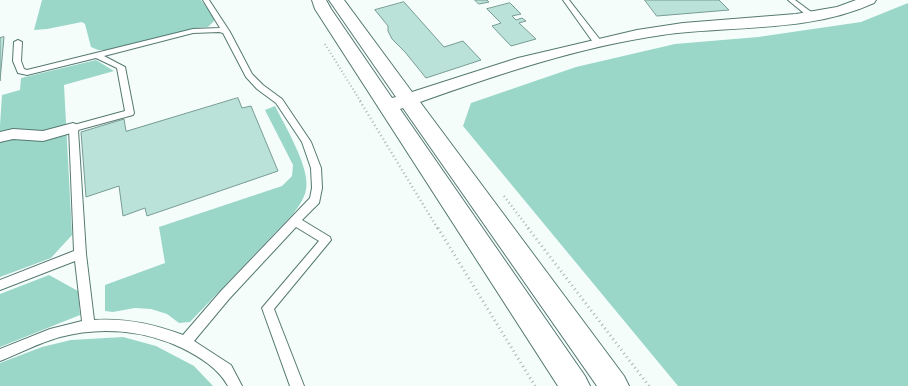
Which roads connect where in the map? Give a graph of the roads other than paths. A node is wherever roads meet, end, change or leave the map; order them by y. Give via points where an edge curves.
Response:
1 (206, 0) edge
2 (319, 0) edge
3 (336, 0) edge
4 (566, 0) edge
5 (791, 0) edge
6 (869, 0) edge
7 (814, 17) junction
8 (226, 32) junction
9 (18, 42) dead end
10 (598, 43) junction
11 (96, 55) junction
12 (398, 103) junction
13 (73, 128) junction
14 (0, 137) edge
15 (295, 221) junction
16 (80, 254) junction
17 (0, 285) edge
18 (89, 327) junction
19 (184, 343) junction
20 (0, 354) edge
21 (235, 386) edge
22 (297, 386) edge
23 (575, 386) edge
24 (614, 386) edge

1 - 8 lane
2 - 12 street
3 - 12 street
4 - 10 lane
5 - 7 lane
6 - 7 street
7 - 10 street via 662,31
8 - 11 lane via 193,31
8 - 15 lane via 249,75 279,101 306,142 316,168 315,200
9 - 11 lane via 17,61 21,71 27,73
10 - 12 street via 481,75
11 - 13 lane via 121,67 130,113
12 - 23 street
12 - 24 street
13 - 14 street via 43,136 13,134
13 - 16 lane
15 - 19 lane
15 - 22 lane via 326,240 268,308
16 - 17 lane
16 - 18 lane
18 - 19 lane via 142,328
18 - 20 lane via 46,336
19 - 21 lane via 200,349 225,369

